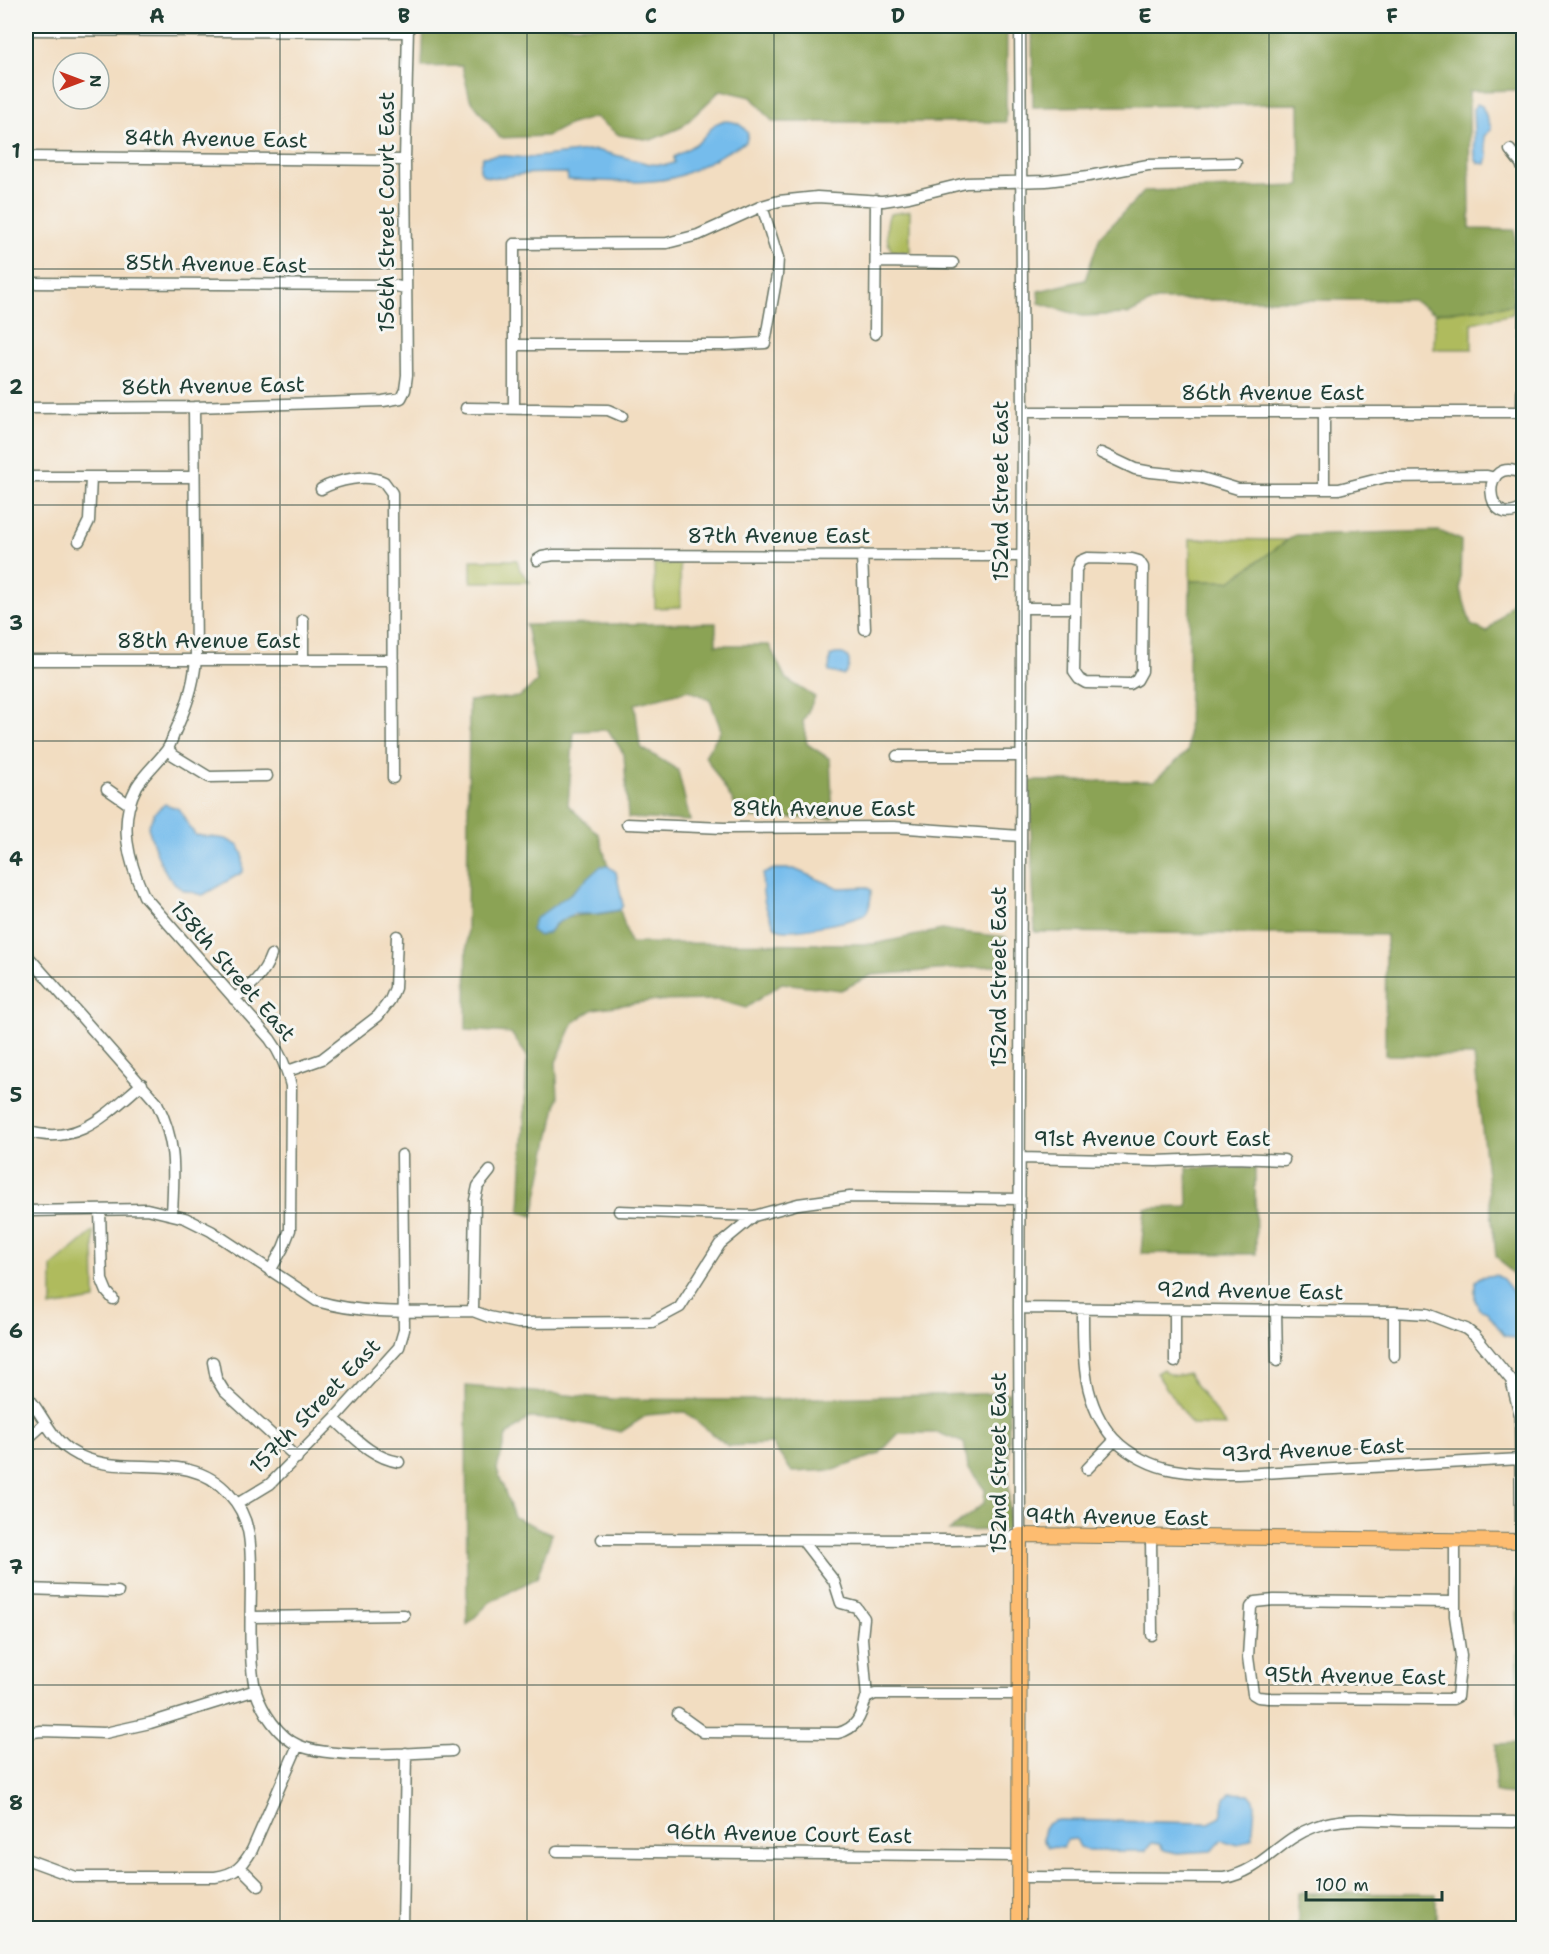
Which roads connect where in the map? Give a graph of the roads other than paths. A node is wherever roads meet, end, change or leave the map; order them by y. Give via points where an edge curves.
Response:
1 (1020, 26) edge
2 (408, 29) edge
3 (26, 30) edge
4 (1510, 150) dead end
5 (26, 157) edge
6 (405, 160) junction
7 (1236, 163) dead end
8 (1524, 172) edge
9 (1020, 182) junction
10 (876, 200) junction
11 (762, 206) junction
12 (876, 262) junction
13 (952, 263) dead end
14 (26, 283) edge
15 (405, 288) junction
16 (1524, 294) edge
17 (876, 334) dead end
18 (514, 345) junction
19 (401, 398) joint
20 (195, 407) junction
21 (26, 408) edge
22 (466, 408) dead end
23 (514, 408) junction
24 (1023, 412) junction
25 (1324, 412) junction
26 (1523, 412) edge
27 (622, 416) dead end
28 (1101, 453) dead end
29 (1524, 475) edge
30 (26, 477) edge
31 (194, 477) junction
32 (91, 478) junction
33 (1495, 478) junction
34 (321, 489) dead end
35 (1324, 489) junction
36 (1524, 507) edge
37 (79, 541) dead end
38 (862, 555) junction
39 (1022, 556) junction
40 (537, 560) dead end
41 (1022, 608) junction
42 (1074, 608) junction
43 (303, 620) dead end
44 (865, 628) dead end
45 (26, 660) edge
46 (196, 660) junction
47 (303, 660) junction
48 (393, 660) junction
49 (168, 749) junction
50 (897, 756) dead end
51 (1021, 756) junction
52 (267, 776) dead end
53 (393, 778) dead end
54 (107, 789) dead end
55 (130, 805) junction
56 (627, 824) dead end
57 (1020, 836) junction
58 (397, 936) dead end
59 (26, 954) edge
60 (271, 955) dead end
61 (234, 999) junction
62 (288, 1071) junction
63 (142, 1084) junction
64 (26, 1131) edge
65 (402, 1155) dead end
66 (1020, 1158) junction
67 (1284, 1160) dead end
68 (490, 1171) dead end
69 (1020, 1199) junction
70 (100, 1210) junction
71 (26, 1211) edge
72 (619, 1211) dead end
73 (172, 1214) junction
74 (754, 1216) junction
75 (270, 1271) junction
76 (113, 1299) dead end
77 (1018, 1308) junction
78 (1083, 1309) junction
79 (1175, 1310) junction
80 (1276, 1310) junction
81 (403, 1311) junction
82 (473, 1311) junction
83 (1394, 1312) junction
84 (1394, 1356) dead end
85 (1277, 1361) dead end
86 (213, 1362) dead end
87 (1175, 1362) dead end
88 (26, 1395) edge
89 (334, 1419) junction
90 (45, 1423) junction
91 (26, 1440) edge
92 (1115, 1440) junction
93 (297, 1458) junction
94 (1521, 1459) junction
95 (399, 1462) dead end
96 (1087, 1469) dead end
97 (237, 1504) junction
98 (1020, 1535) junction
99 (1151, 1538) junction
100 (602, 1539) dead end
101 (803, 1541) junction
102 (1455, 1541) junction
103 (1522, 1541) edge
104 (26, 1589) edge
105 (118, 1592) dead end
106 (1454, 1602) junction
107 (404, 1616) dead end
108 (252, 1617) junction
109 (1152, 1635) dead end
110 (256, 1690) junction
111 (1019, 1694) junction
112 (867, 1697) junction
113 (678, 1714) dead end
114 (26, 1732) edge
115 (298, 1745) junction
116 (452, 1751) dead end
117 (406, 1754) junction
118 (1514, 1822) dead end
119 (558, 1851) dead end
120 (1019, 1856) junction
121 (26, 1859) edge
122 (241, 1868) junction
123 (1019, 1877) junction
124 (259, 1886) dead end
125 (403, 1929) edge
126 (1019, 1929) edge

1 - 9 street, 152nd Street East
2 - 3 street
2 - 6 street, 156th Street Court East
4 - 8 street
5 - 6 street, 84th Avenue East
6 - 15 street, 156th Street Court East
7 - 9 street via 1148,165 1089,176
9 - 10 street via 966,183 909,197
9 - 24 street, 152nd Street East
10 - 11 street via 817,197
10 - 12 street
11 - 18 street via 713,230 667,243 514,244
11 - 18 street via 778,258 765,343
12 - 13 street
12 - 17 street
14 - 15 street, 85th Avenue East
15 - 19 street, 156th Street Court East via 407,375
16 - 26 street
18 - 23 street
19 - 20 street, 86th Avenue East
20 - 21 street, 86th Avenue East
20 - 31 street, 158th Street East
22 - 23 street
23 - 27 street via 608,410
24 - 25 street, 86th Avenue East
24 - 39 street, 152nd Street East
25 - 26 street, 86th Avenue East
25 - 35 street
28 - 35 street via 1136,469 1198,477 1238,489
29 - 33 street via 1511,471
30 - 32 street
31 - 32 street
31 - 46 street, 158th Street East
32 - 37 street via 89,521
33 - 35 street via 1386,477
33 - 36 street via 1490,486 1495,505 1507,512
34 - 48 street via 342,480 368,479 384,482 392,493
38 - 39 street, 87th Avenue East
38 - 40 street, 87th Avenue East via 554,555
38 - 44 street
39 - 41 street, 152nd Street East
41 - 42 street
41 - 51 street, 152nd Street East
42 - 42 street via 1076,676 1086,683 1130,684 1137,680 1142,671 1141,564 1132,559 1083,559 1076,570
43 - 47 street
45 - 46 street, 88th Avenue East
46 - 47 street, 88th Avenue East
46 - 49 street, 158th Street East via 189,702
47 - 48 street, 88th Avenue East
48 - 53 street
49 - 52 street via 209,777
49 - 55 street, 158th Street East via 137,786
50 - 51 street
51 - 57 street, 152nd Street East
54 - 55 street
55 - 61 street, 158th Street East via 127,845 144,896
56 - 57 street, 89th Avenue East via 894,827
57 - 66 street, 152nd Street East
58 - 62 street via 395,988 378,1016 322,1059
59 - 63 street
60 - 61 street via 258,979
61 - 62 street, 158th Street East via 275,1046
62 - 75 street, 158th Street East via 291,1214 288,1238
63 - 64 street via 102,1119 81,1130 51,1135
63 - 73 street via 157,1103 173,1145
65 - 81 street, 157th Street East
66 - 67 street, 91st Avenue Court East
66 - 69 street, 152nd Street East
68 - 82 street via 478,1186 475,1200
69 - 74 street via 849,1197 798,1204
69 - 77 street, 152nd Street East
70 - 71 street
70 - 73 street via 147,1209
70 - 76 street via 102,1280
72 - 74 street
73 - 75 street via 196,1222
74 - 82 street via 720,1244 680,1308 652,1322 518,1323
75 - 81 street via 324,1304
77 - 78 street, 92nd Avenue East
77 - 98 street, 152nd Street East
78 - 79 street, 92nd Avenue East
78 - 92 street via 1086,1381 1100,1418
79 - 80 street, 92nd Avenue East
79 - 87 street
80 - 83 street, 92nd Avenue East
80 - 85 street
81 - 82 street
81 - 89 street, 157th Street East via 404,1330 399,1347
83 - 84 street
83 - 94 street, 92nd Avenue East via 1427,1314 1476,1336 1511,1380 1520,1415
86 - 93 street via 224,1391
88 - 90 street
89 - 93 street, 157th Street East
89 - 95 street via 375,1454
90 - 91 street
90 - 97 street via 61,1443 95,1463 182,1468 202,1473 217,1482
92 - 94 street, 93rd Avenue East via 1143,1460 1172,1470 1222,1475
92 - 96 street
93 - 97 street, 157th Street East via 270,1484
94 - 103 street
97 - 108 street via 246,1518 252,1545
98 - 99 main road, 94th Avenue East
98 - 101 street, 94th Avenue East via 999,1539
98 - 111 main road, 152nd Street East
99 - 102 main road, 94th Avenue East
99 - 109 street
100 - 101 street, 94th Avenue East
101 - 112 street via 834,1581 841,1603 856,1607 864,1618
102 - 103 main road, 94th Avenue East
102 - 106 street
104 - 105 street
106 - 106 street, 95th Avenue East via 1461,1656 1454,1699 1292,1698 1253,1694 1248,1647 1251,1607 1255,1602
107 - 108 street
108 - 110 street
110 - 114 street via 105,1733
110 - 115 street via 269,1718
111 - 112 street
111 - 120 main road, 152nd Street East
112 - 113 street via 860,1718 838,1733 703,1732
115 - 117 street via 343,1753
115 - 122 street
116 - 117 street
117 - 125 street
118 - 123 street via 1337,1821 1305,1830 1255,1867 1224,1878
119 - 120 street, 96th Avenue Court East
120 - 123 main road, 152nd Street East
121 - 122 street via 75,1877 215,1877
122 - 124 street
123 - 126 main road, 152nd Street East

